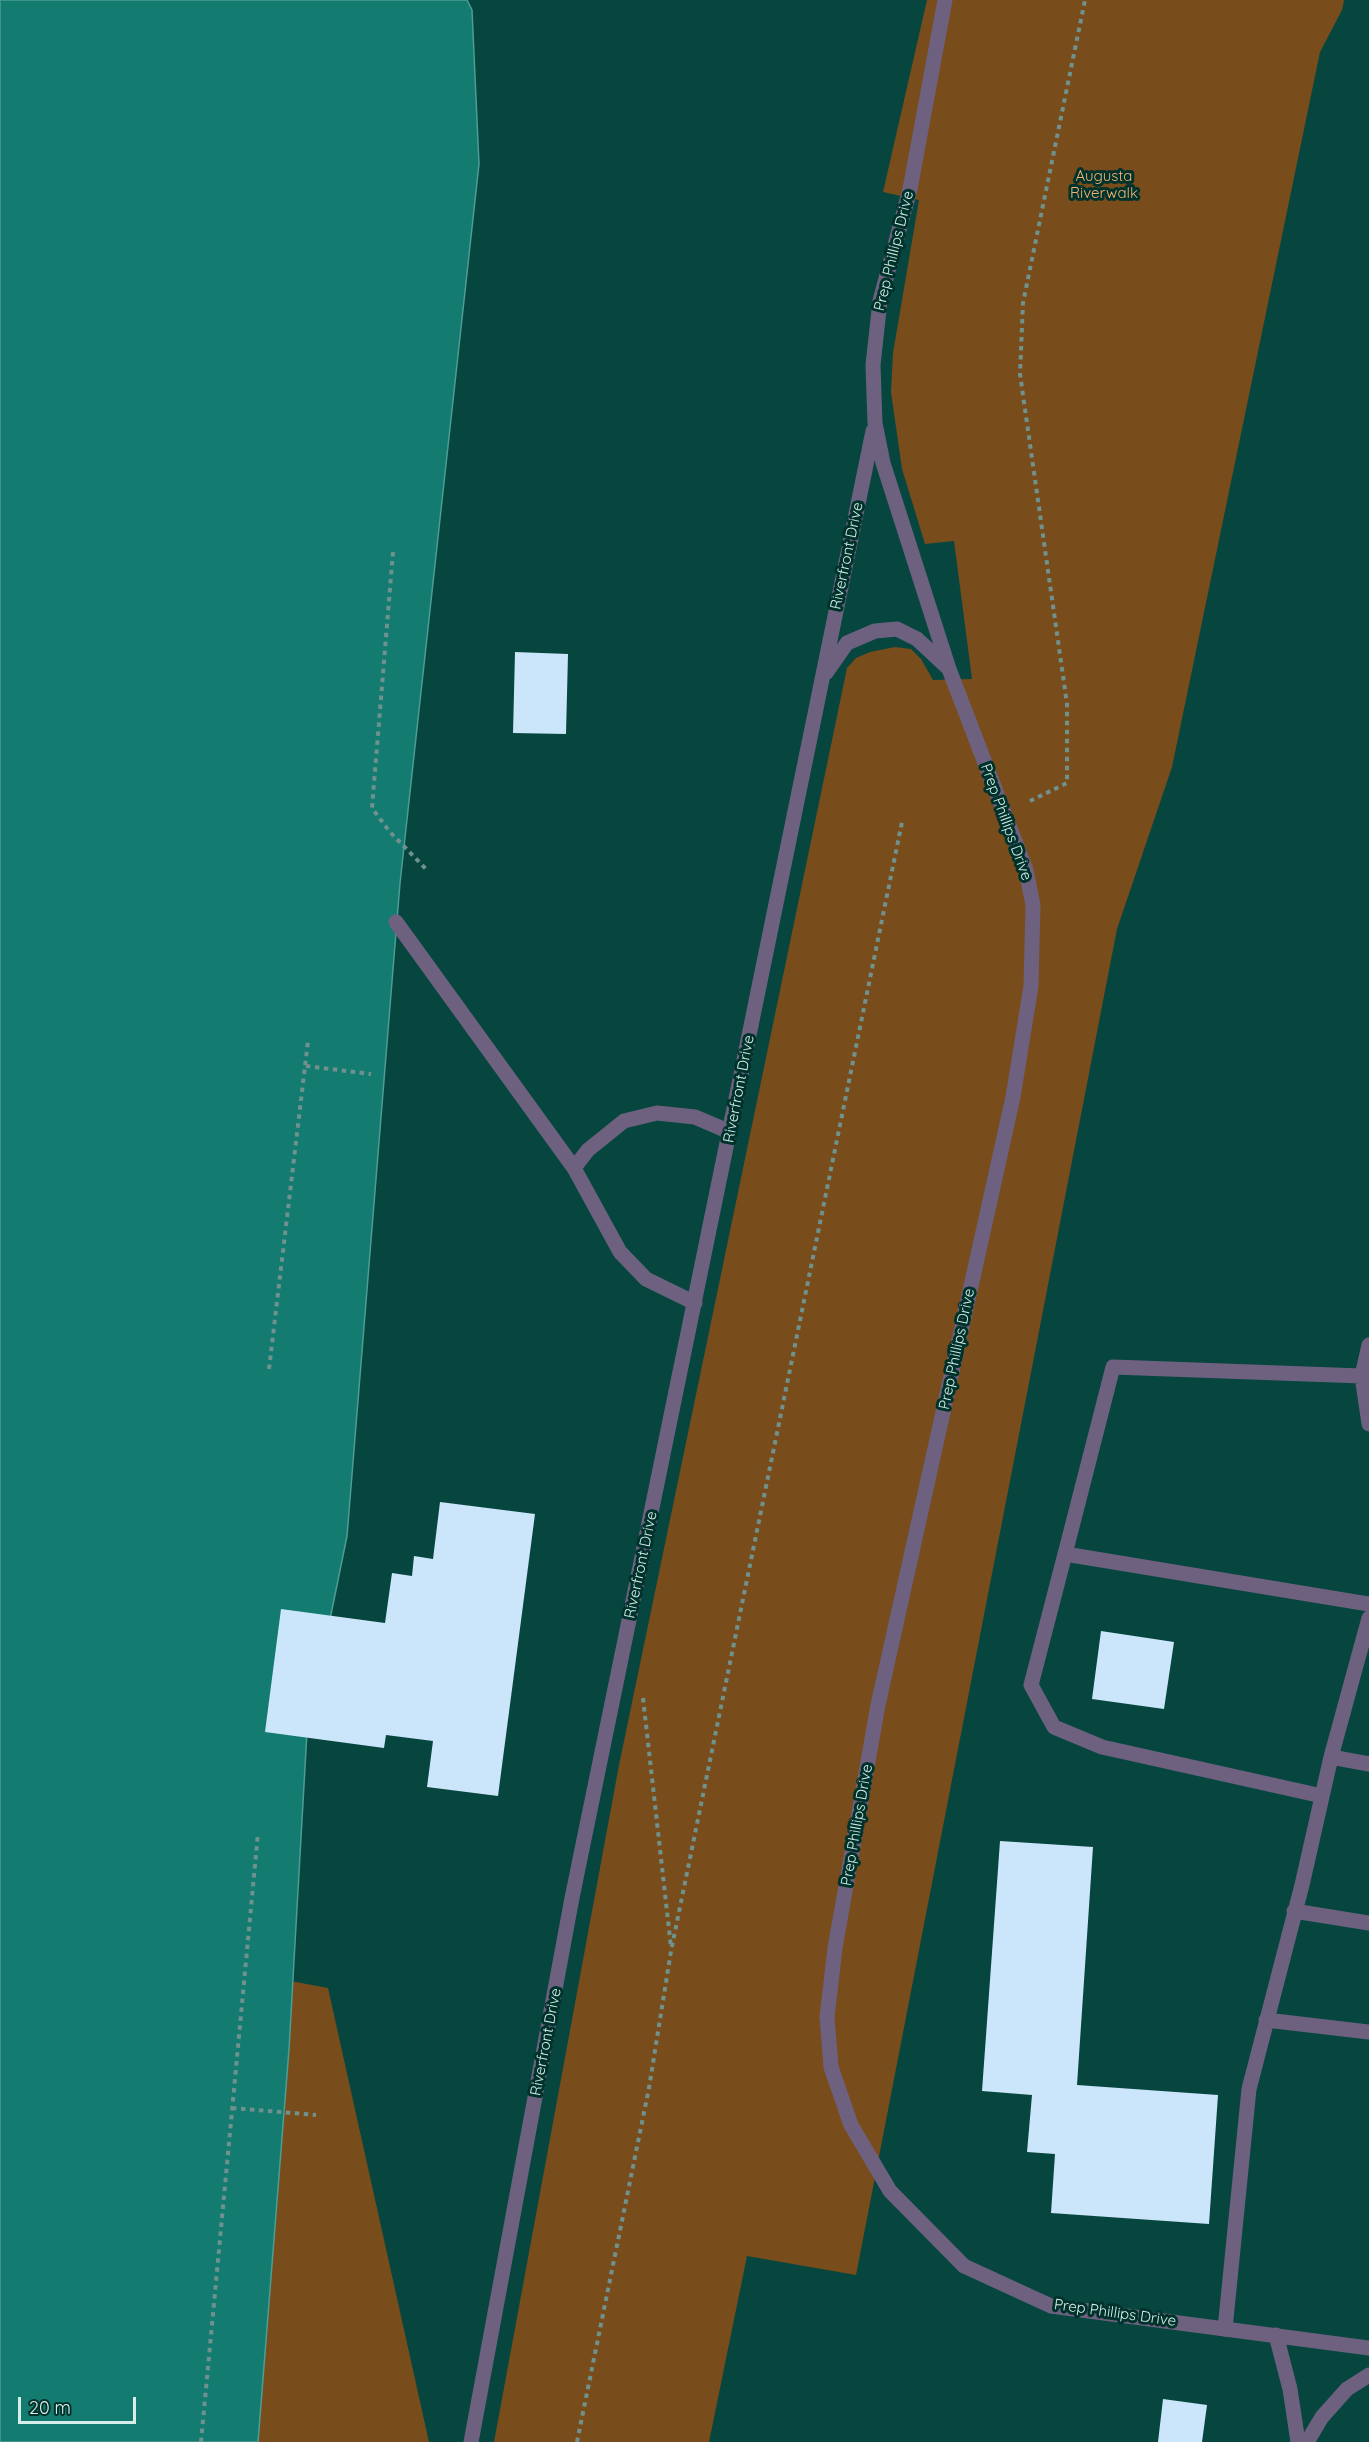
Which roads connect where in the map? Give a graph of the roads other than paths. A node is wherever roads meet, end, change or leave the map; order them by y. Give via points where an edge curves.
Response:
1 (945, 0) edge
2 (875, 423) junction
3 (949, 669) junction
4 (819, 690) junction
5 (396, 922) dead end
6 (730, 1132) junction
7 (574, 1168) junction
8 (695, 1303) junction
9 (1369, 1345) edge
10 (1362, 1376) junction
11 (1369, 1424) edge
12 (1065, 1554) junction
13 (1369, 1604) edge
14 (1369, 1618) edge
15 (1331, 1757) junction
16 (1369, 1764) edge
17 (1322, 1796) junction
18 (1294, 1911) junction
19 (1369, 1923) edge
20 (1266, 2020) junction
21 (1369, 2032) edge
22 (1225, 2329) junction
23 (1276, 2335) junction
24 (1369, 2348) edge
25 (1369, 2375) edge
26 (471, 2442) edge
27 (1298, 2442) edge
28 (1307, 2442) edge

1 - 2 street, Prep Phillips Drive via 910,189 880,301 873,365
2 - 3 street, Prep Phillips Drive via 883,463
2 - 4 street, Riverfront Drive
3 - 4 street, Riverfront Drive via 917,639 897,629 875,631 848,643 830,665
3 - 22 street, Prep Phillips Drive via 1026,870 1033,905 1031,986 1013,1097 878,1705 827,2017 831,2067 851,2125 890,2191 964,2266 1051,2306
4 - 6 street, Riverfront Drive
5 - 7 street
6 - 7 street via 695,1117 657,1113 624,1121 588,1150
6 - 8 street, Riverfront Drive
7 - 8 street via 620,1252 646,1279
8 - 26 street, Riverfront Drive via 572,1898
9 - 10 street
10 - 11 street
10 - 12 street via 1113,1367
12 - 13 street
12 - 17 street via 1031,1685 1054,1727 1102,1747
14 - 15 street
15 - 16 street
15 - 17 street
17 - 18 street
18 - 19 street
18 - 20 street
20 - 21 street
20 - 22 street via 1248,2090
22 - 23 street, Prep Phillips Drive
23 - 24 street, Prep Phillips Drive
23 - 27 street
25 - 28 street via 1347,2390 1322,2416

